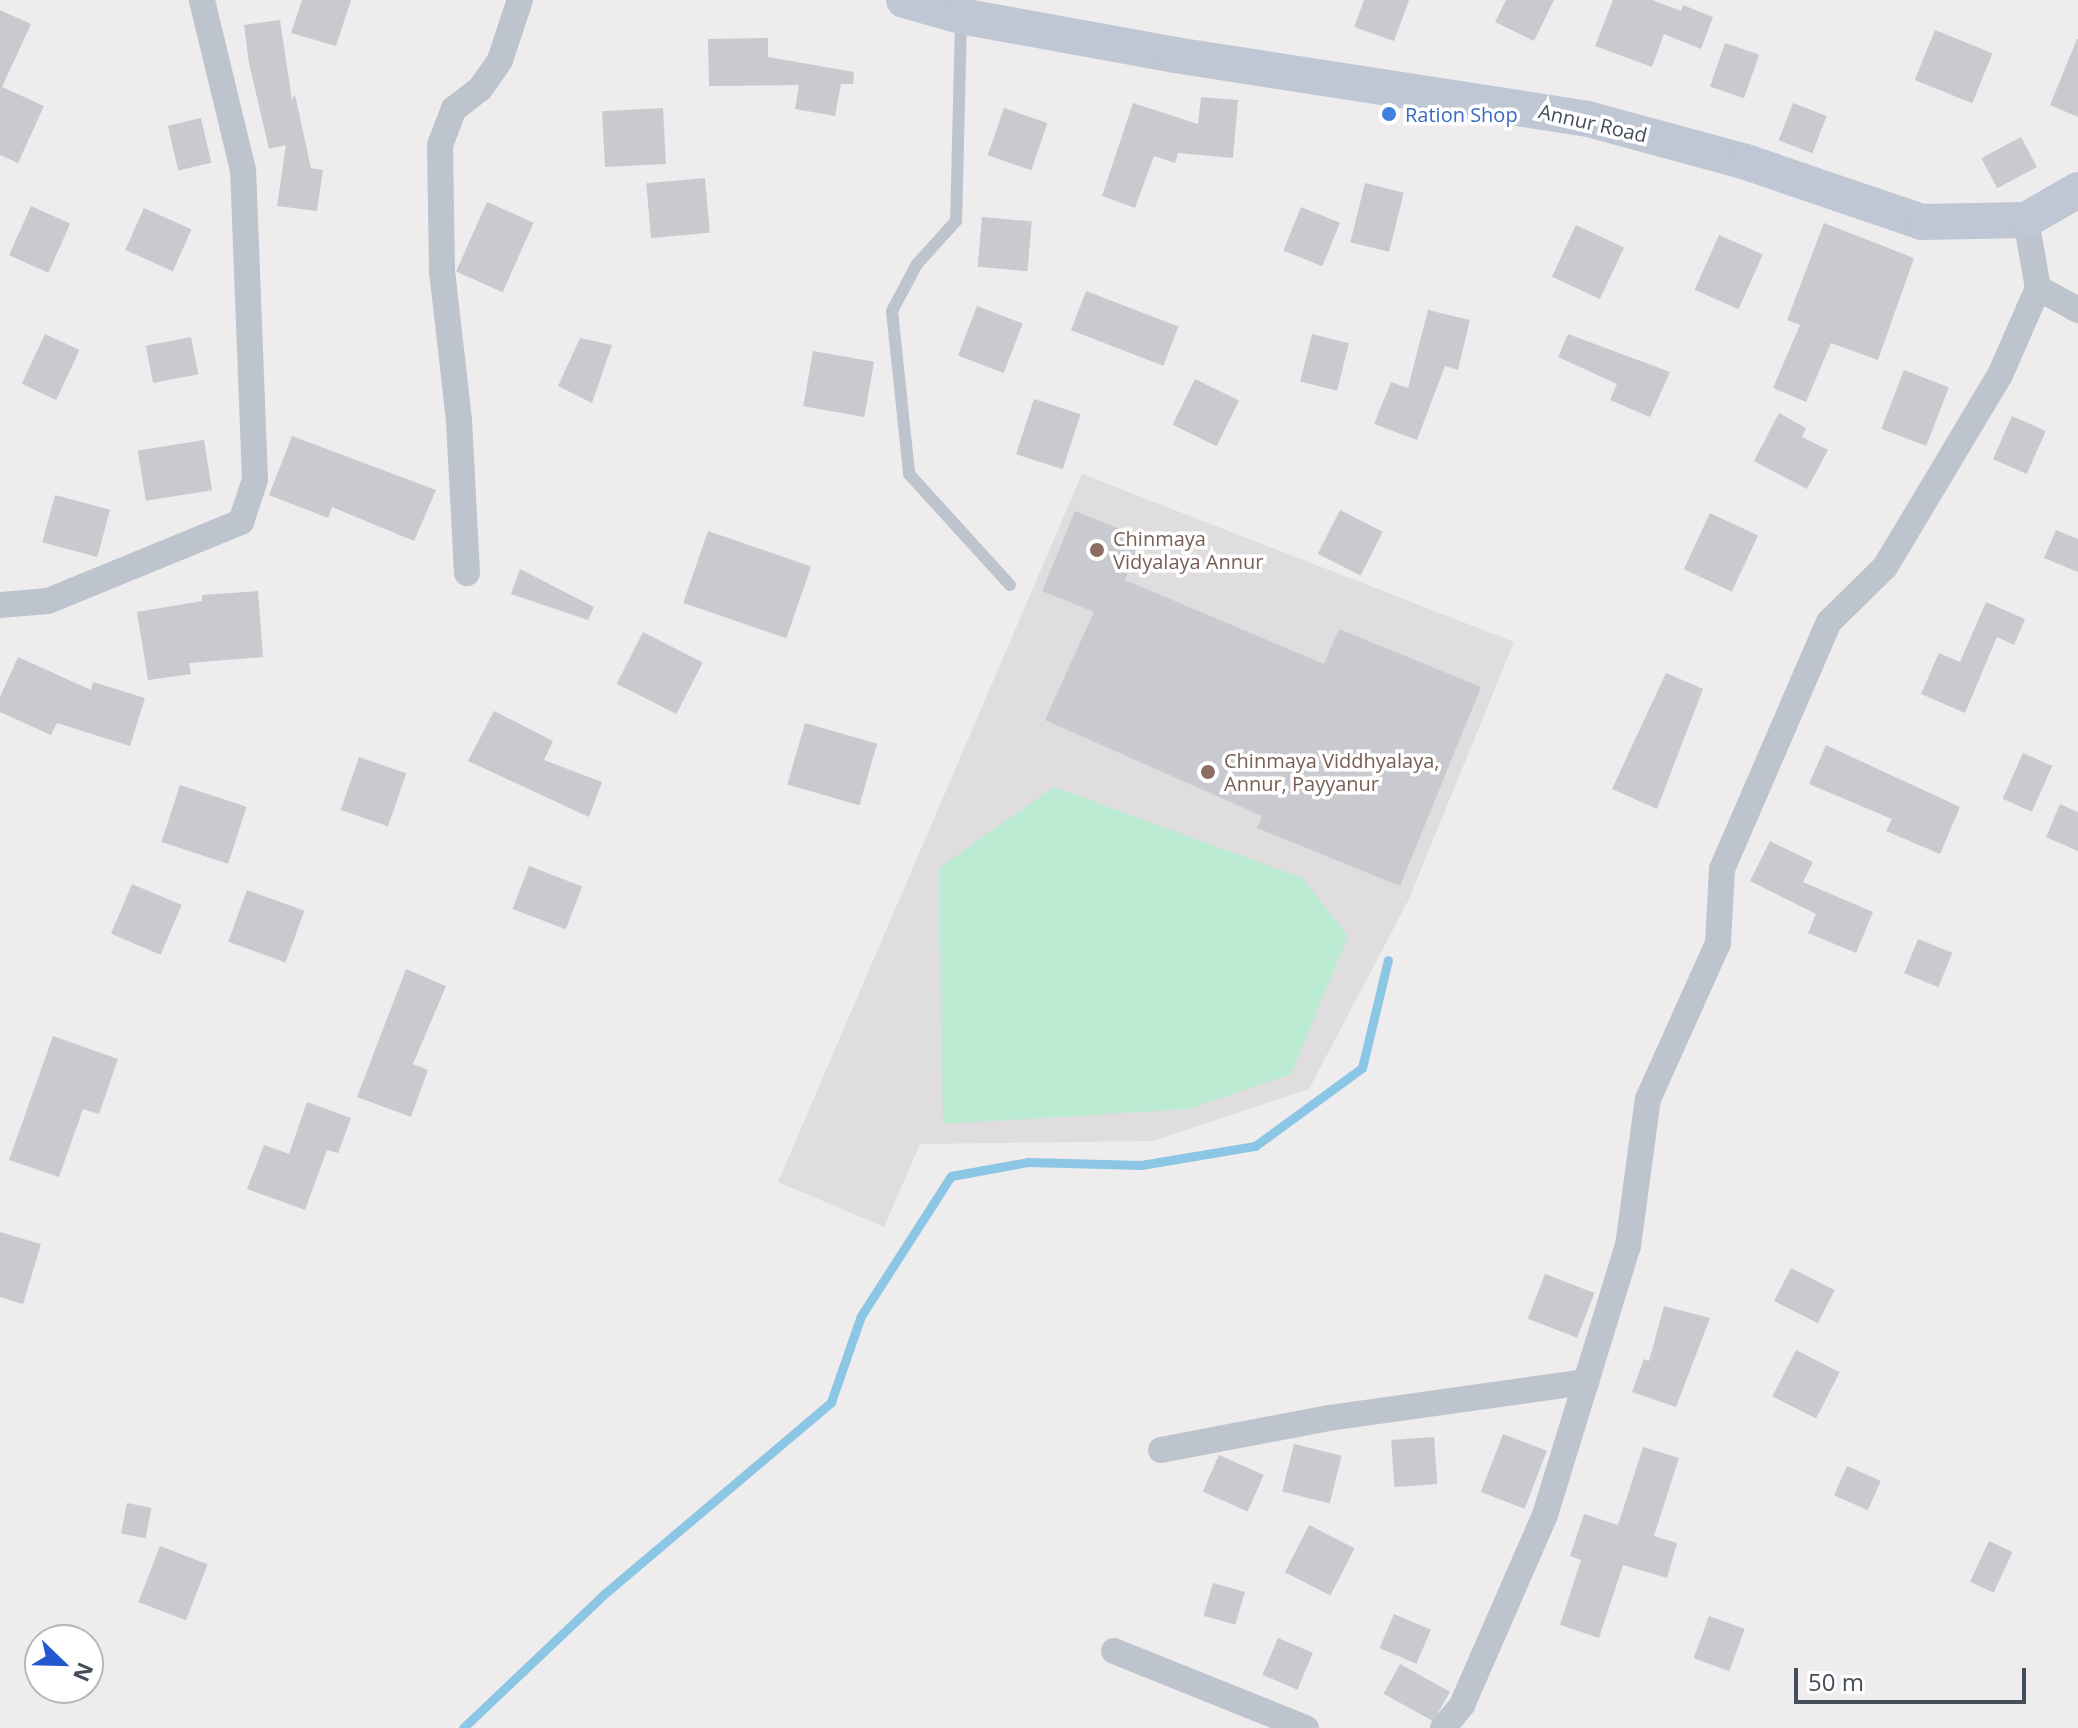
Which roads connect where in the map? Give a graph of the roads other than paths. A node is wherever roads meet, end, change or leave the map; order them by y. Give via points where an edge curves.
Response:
1 (202, 0) edge
2 (520, 0) edge
3 (904, 0) edge
4 (961, 16) junction
5 (2078, 190) edge
6 (2026, 220) junction
7 (2038, 288) junction
8 (2078, 310) edge
9 (467, 573) dead end
10 (1010, 585) dead end
11 (0, 605) edge
12 (1586, 1382) junction
13 (1161, 1450) dead end
14 (1114, 1651) dead end
15 (1306, 1728) edge
16 (1443, 1728) edge

1 - 11 street via 243,170 255,480 241,522 48,601
2 - 9 street via 500,60 480,89 454,109 440,145 442,271 459,420
3 - 4 main road, Annur Road
4 - 6 main road, Annur Road via 1588,119 1746,162 1922,222
4 - 10 lane via 956,221 917,264 892,311 909,474
5 - 6 main road, Annur Road
6 - 7 street
7 - 8 street
7 - 12 street via 2000,375 1885,567 1829,622 1722,869 1718,943 1648,1099 1628,1246
12 - 13 street via 1329,1418
12 - 16 street via 1545,1515 1462,1705
14 - 15 street

